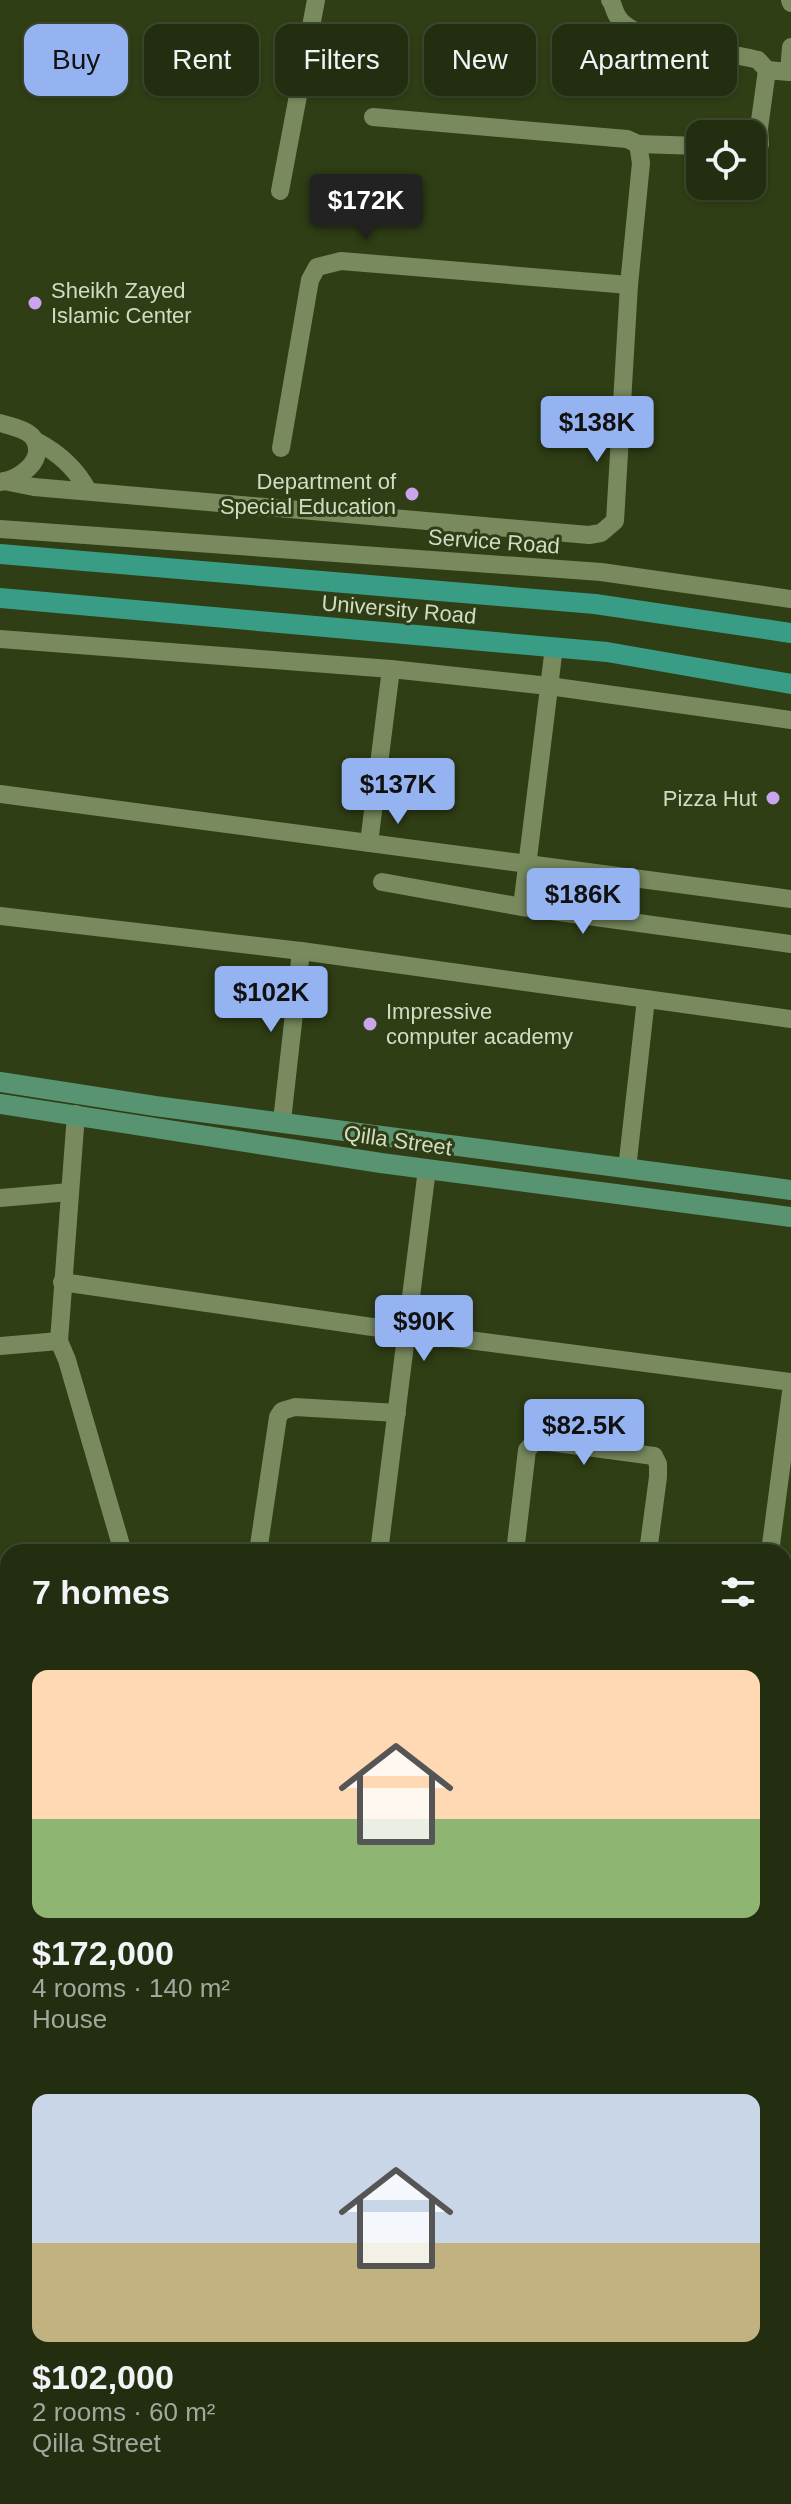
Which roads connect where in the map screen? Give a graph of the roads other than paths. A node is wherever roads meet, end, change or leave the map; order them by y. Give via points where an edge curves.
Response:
1 (316, 0) edge
2 (610, 0) edge
3 (791, 47) edge
4 (767, 70) junction
5 (373, 117) dead end
6 (760, 120) edge
7 (638, 144) junction
8 (686, 146) edge
9 (280, 191) dead end
10 (629, 285) junction
11 (0, 423) edge
12 (36, 441) junction
13 (281, 448) dead end
14 (2, 482) edge
15 (88, 491) junction
16 (0, 529) edge
17 (0, 554) edge
18 (0, 598) edge
19 (791, 599) edge
20 (791, 633) edge
21 (0, 639) edge
22 (554, 647) junction
23 (391, 669) junction
24 (791, 684) edge
25 (549, 686) junction
26 (791, 720) edge
27 (0, 794) edge
28 (369, 843) junction
29 (527, 865) junction
30 (382, 882) dead end
31 (791, 899) edge
32 (522, 907) junction
33 (0, 916) edge
34 (791, 944) edge
35 (301, 951) junction
36 (646, 999) junction
37 (791, 1019) edge
38 (0, 1082) edge
39 (0, 1104) edge
40 (76, 1114) junction
41 (282, 1121) junction
42 (427, 1169) junction
43 (627, 1169) junction
44 (791, 1190) edge
45 (70, 1192) junction
46 (0, 1198) edge
47 (791, 1217) edge
48 (62, 1282) junction
49 (407, 1332) junction
50 (59, 1341) junction
51 (0, 1346) edge
52 (791, 1382) edge
53 (791, 1392) edge
54 (397, 1413) junction
55 (121, 1544) edge
56 (259, 1544) edge
57 (380, 1544) edge
58 (516, 1544) edge
59 (649, 1544) edge
60 (771, 1544) edge

1 - 9 street
2 - 4 street via 618,17 637,32 758,60
3 - 4 street via 789,72
4 - 6 street
5 - 7 street
7 - 8 street
7 - 10 street via 641,163
10 - 13 street via 341,261 317,267 310,280
10 - 15 street via 615,521 601,533
11 - 12 street
12 - 14 street via 30,467
12 - 15 street via 72,466
14 - 15 street
16 - 19 street, Service Road via 601,572
17 - 20 main road, University Road via 595,604
18 - 22 main road, University Road
21 - 23 street
22 - 24 main road, University Road
22 - 25 street
23 - 25 street
23 - 28 street
25 - 26 street
25 - 29 street
27 - 28 street
28 - 29 street
29 - 31 street
29 - 32 street
30 - 32 street
32 - 34 street
33 - 35 street
35 - 36 street
35 - 41 street
36 - 37 street
36 - 43 street
38 - 41 street, Qilla Street
39 - 40 street, Qilla Street
40 - 42 street, Qilla Street
40 - 45 street
41 - 43 street, Qilla Street
42 - 47 street, Qilla Street
42 - 49 street
43 - 44 street, Qilla Street
45 - 46 street
45 - 48 street
48 - 49 street
48 - 50 street
49 - 52 street
49 - 54 street
50 - 51 street
50 - 55 street
53 - 60 street
54 - 56 street via 295,1407 282,1411
54 - 57 street
58 - 59 street via 527,1450 542,1441 654,1456 658,1477

